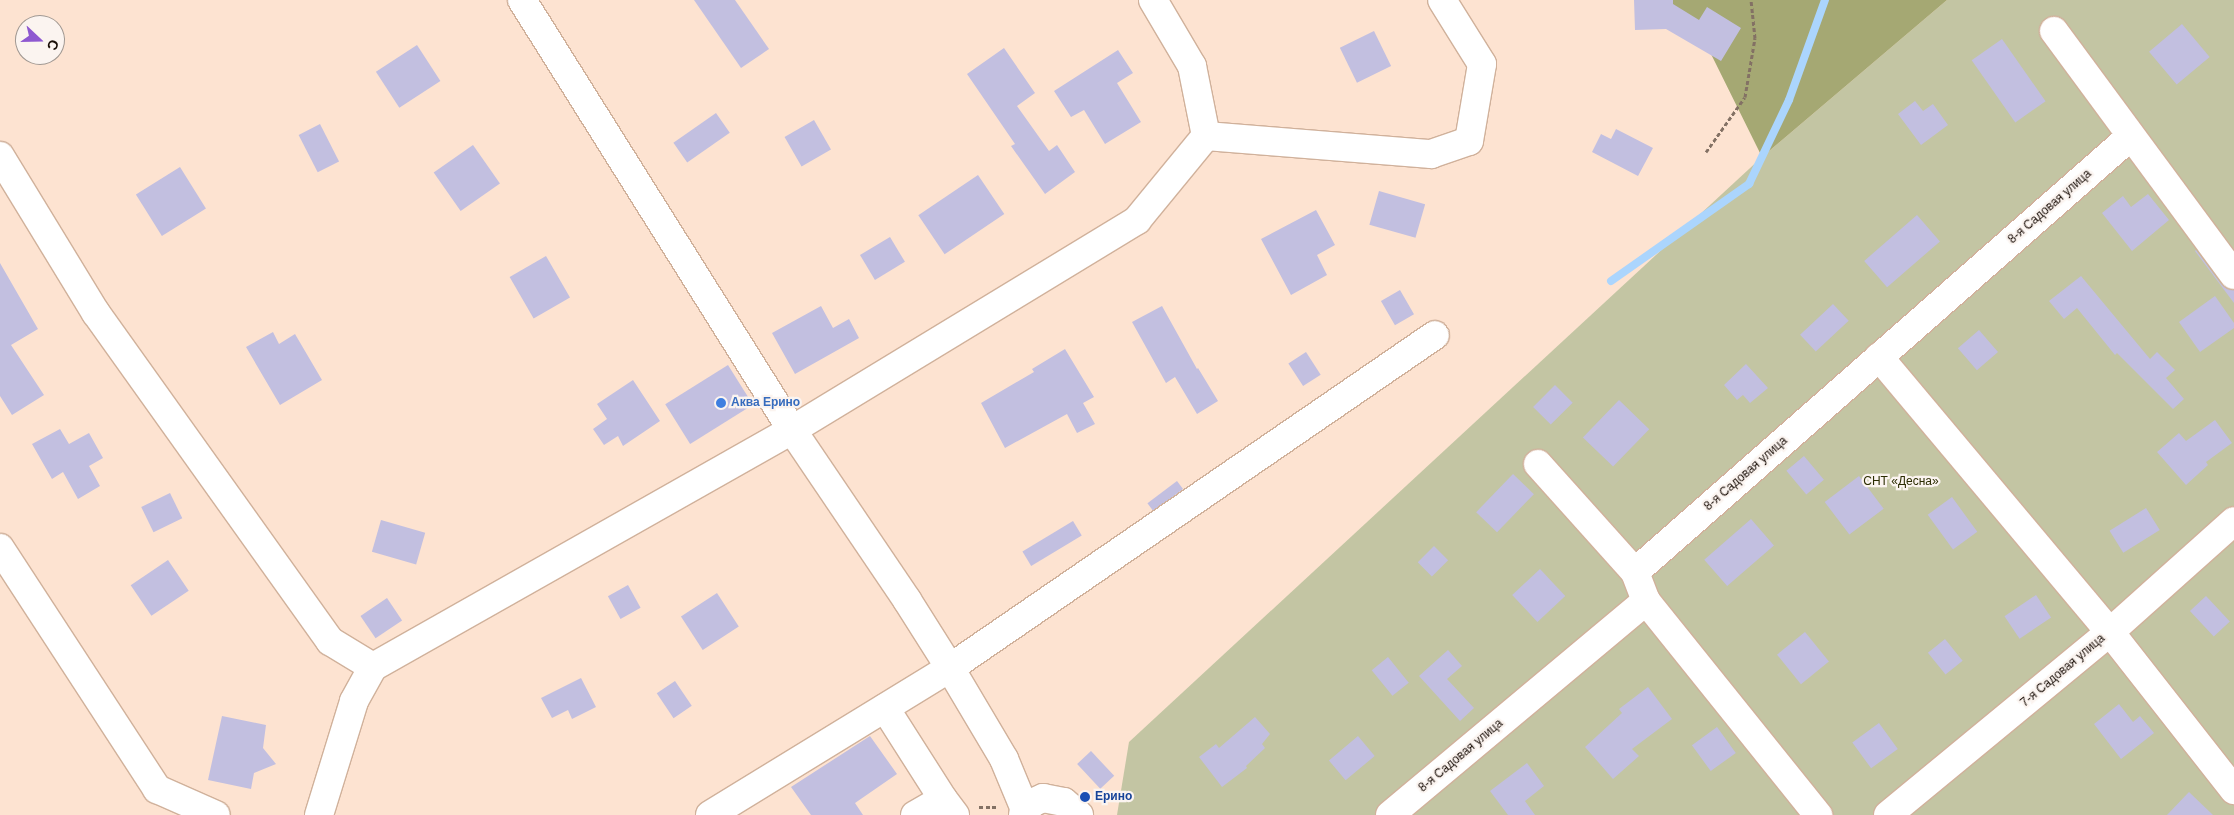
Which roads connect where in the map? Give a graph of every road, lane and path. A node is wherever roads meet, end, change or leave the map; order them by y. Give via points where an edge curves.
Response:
1 (522, 0) edge
2 (1153, 0) edge
3 (1442, 0) edge
4 (1751, 0) edge
5 (2054, 31) dead end
6 (1206, 136) junction
7 (2131, 136) junction
8 (1706, 152) dead end
9 (0, 156) edge
10 (2234, 275) edge
11 (1436, 335) dead end
12 (1879, 357) junction
13 (792, 430) junction
14 (1538, 464) dead end
15 (2234, 521) edge
16 (0, 548) edge
17 (1635, 572) junction
18 (1646, 601) junction
19 (2110, 632) junction
20 (373, 668) junction
21 (950, 668) junction
22 (885, 708) junction
23 (2234, 790) edge
24 (949, 807) edge
25 (1024, 811) edge
26 (216, 815) edge
27 (320, 815) edge
28 (710, 815) edge
29 (915, 815) edge
30 (1079, 815) edge
31 (1390, 815) edge
32 (1818, 815) edge
33 (1888, 815) edge

1 - 13 street
2 - 6 street via 1192,66
3 - 6 street via 1482,64 1469,141 1430,154
4 - 8 path via 1755,38 1745,97
5 - 7 street
6 - 13 street via 1137,220
7 - 10 street
7 - 12 street, 8-я Садовая улица
9 - 20 street via 96,313 330,642
11 - 21 street
12 - 17 street, 8-я Садовая улица
12 - 19 street
13 - 20 street
13 - 21 street
14 - 17 street
15 - 19 street, 7-я Садовая улица
16 - 26 street via 157,790
17 - 18 street
18 - 31 street, 8-я Садовая улица
18 - 32 street
19 - 23 street
19 - 33 street, 7-я Садовая улица
20 - 27 street via 354,701
21 - 22 street
21 - 25 street via 1004,759
22 - 24 street
22 - 28 street
24 - 25 path
24 - 29 street
25 - 30 street via 1043,798 1054,799 1073,808

